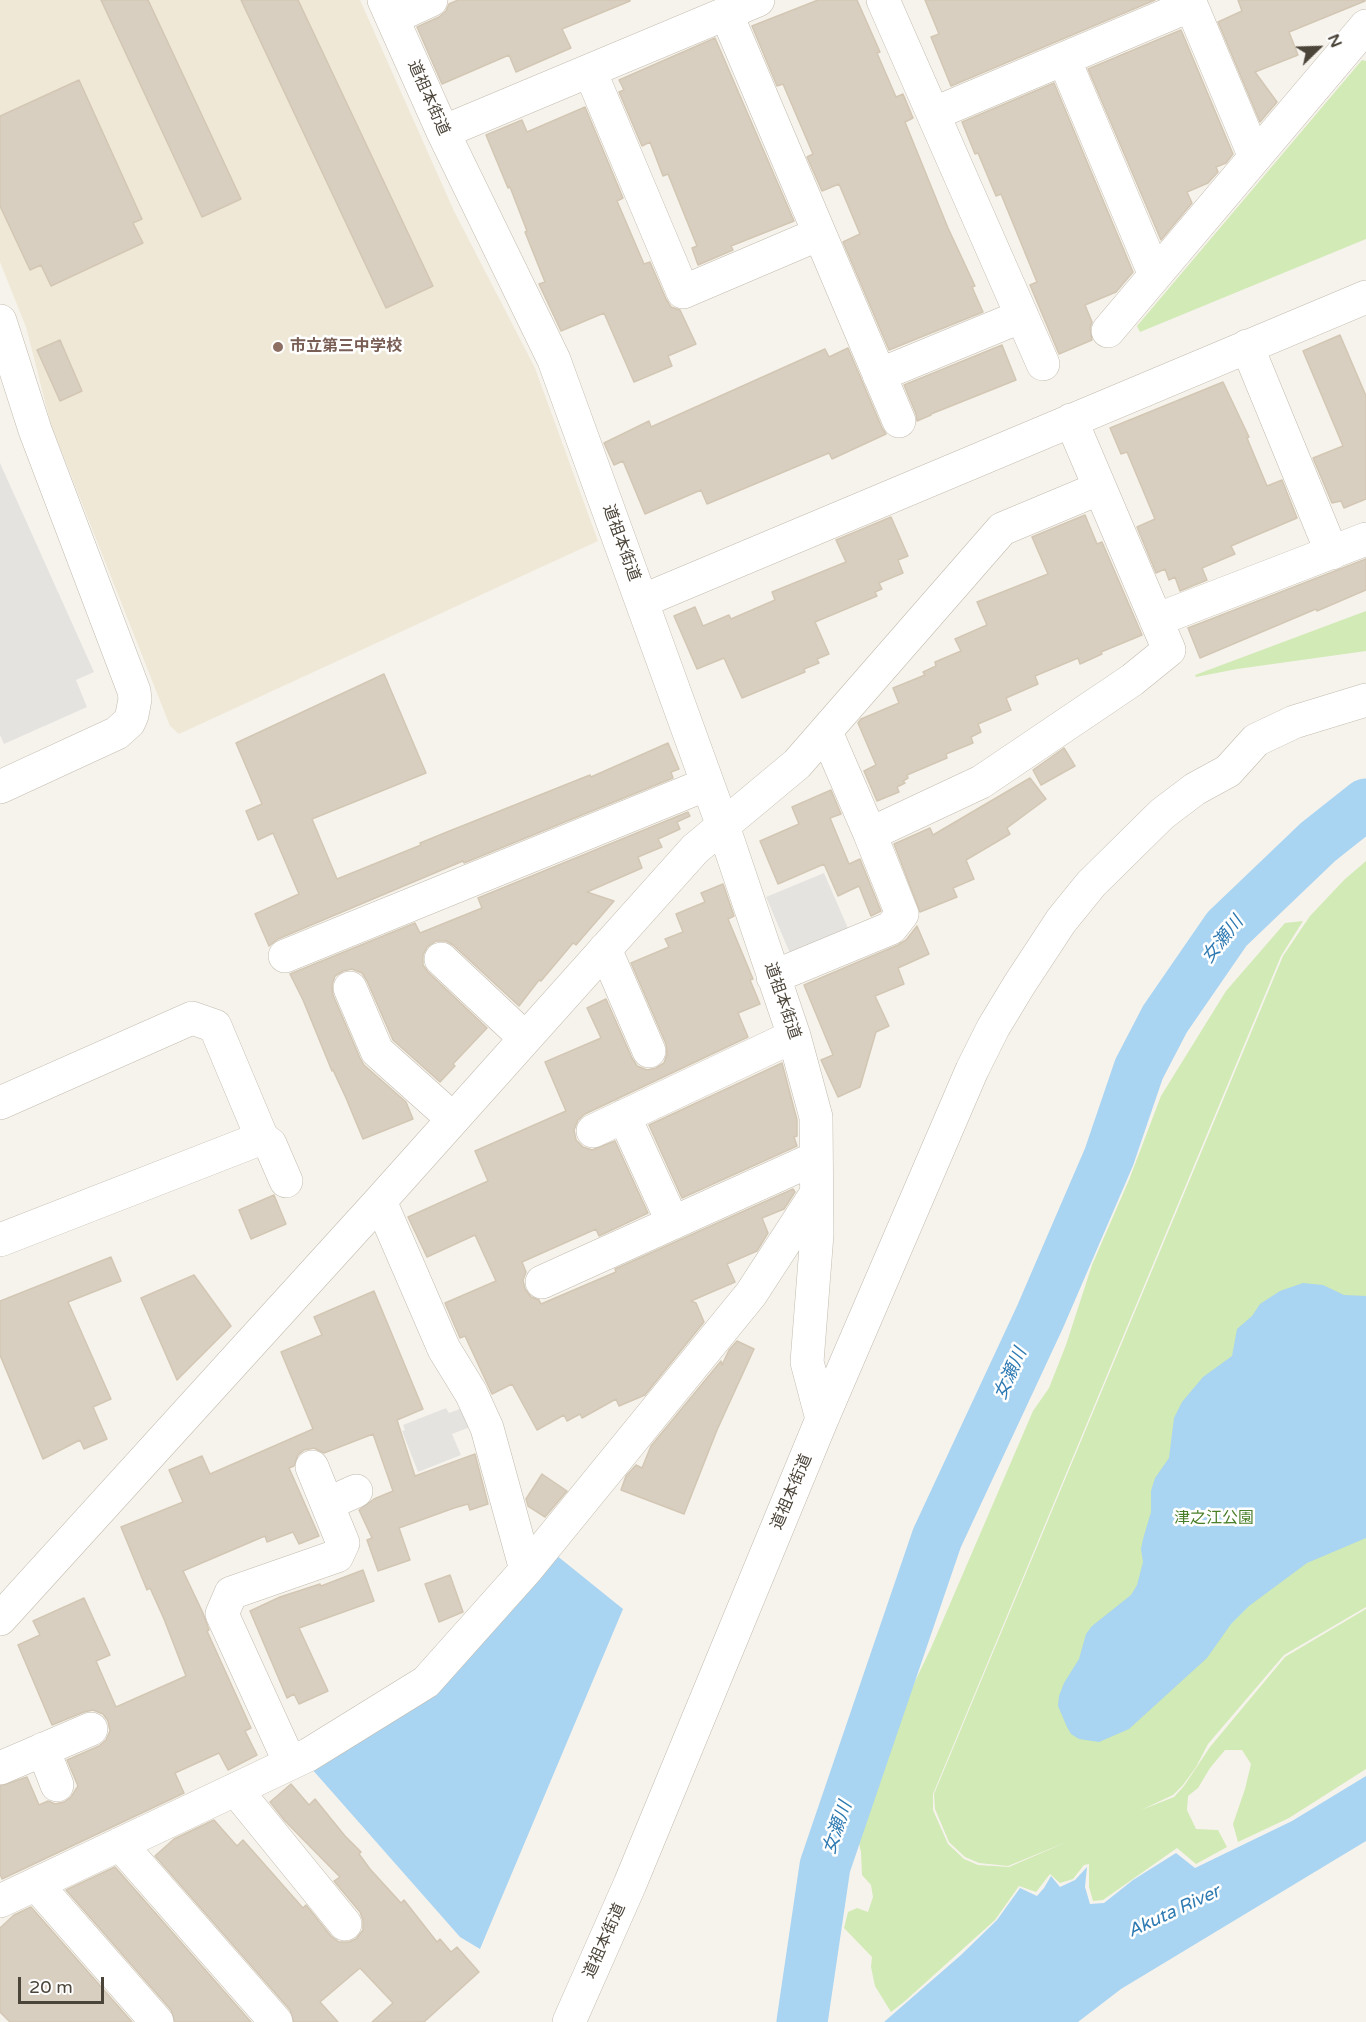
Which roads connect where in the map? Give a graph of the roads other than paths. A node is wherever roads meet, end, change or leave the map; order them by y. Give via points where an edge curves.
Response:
1 (432, 0) edge
2 (758, 0) edge
3 (883, 0) edge
4 (1190, 2) edge
5 (388, 9) edge
6 (726, 14) junction
7 (1366, 26) edge
8 (1064, 59) junction
9 (590, 71) junction
10 (933, 114) junction
11 (443, 132) junction
12 (1255, 157) junction
13 (819, 234) junction
14 (1155, 275) junction
15 (1366, 297) edge
16 (1022, 316) junction
17 (0, 321) edge
18 (1108, 331) dead end
19 (1247, 346) junction
20 (1042, 364) dead end
21 (879, 375) junction
22 (1071, 420) junction
23 (899, 421) dead end
24 (1100, 488) junction
25 (1366, 539) edge
26 (1332, 553) junction
27 (642, 601) junction
28 (1156, 620) junction
29 (1366, 700) edge
30 (826, 732) junction
31 (706, 784) junction
32 (0, 787) edge
33 (723, 826) junction
34 (870, 834) junction
35 (605, 949) junction
36 (285, 956) dead end
37 (441, 959) dead end
38 (773, 977) junction
39 (350, 988) dead end
40 (794, 1036) junction
41 (525, 1038) junction
42 (649, 1051) dead end
43 (0, 1103) edge
44 (624, 1116) junction
45 (453, 1119) junction
46 (593, 1131) dead end
47 (262, 1138) junction
48 (816, 1158) junction
49 (286, 1181) dead end
50 (816, 1194) junction
51 (380, 1201) junction
52 (673, 1223) junction
53 (0, 1240) edge
54 (542, 1282) dead end
55 (822, 1419) junction
56 (312, 1467) dead end
57 (526, 1570) junction
58 (0, 1619) edge
59 (91, 1729) dead end
60 (43, 1749) junction
61 (290, 1763) junction
62 (0, 1768) edge
63 (57, 1785) dead end
64 (236, 1790) junction
65 (120, 1844) junction
66 (36, 1884) junction
67 (0, 1901) edge
68 (345, 1924) dead end
69 (157, 2022) edge
70 (276, 2022) edge
71 (569, 2022) edge

1 - 5 street
2 - 6 street
3 - 10 street
4 - 8 street
4 - 12 street
5 - 11 street, 道祖本街道
6 - 9 street
6 - 13 street
7 - 12 street
8 - 10 street
8 - 14 street
9 - 11 street
9 - 13 street via 683,292
10 - 16 street
11 - 27 street, 道祖本街道 via 554,360
12 - 14 street
13 - 21 street
14 - 18 street
15 - 19 street
16 - 20 street
16 - 21 street
17 - 32 street via 35,430 135,699 132,715 117,733
19 - 22 street
19 - 26 street
21 - 23 street
22 - 24 street
22 - 27 street
24 - 28 street
24 - 30 street via 1002,529
25 - 26 street
26 - 28 street
27 - 31 street, 道祖本街道
28 - 34 street via 1169,650 1132,680 981,782
29 - 55 street via 1294,722 1256,740 1228,771 1162,814 1091,884 1061,921 1008,1002 972,1070
30 - 33 street via 797,764
30 - 34 street
31 - 33 street, 道祖本街道
31 - 36 street
33 - 35 street via 695,849
33 - 38 street, 道祖本街道
34 - 38 street via 902,914 891,928
35 - 41 street
35 - 42 street
37 - 41 street
38 - 40 street, 道祖本街道
39 - 45 street via 377,1051
40 - 44 street
40 - 48 street, 道祖本街道 via 816,1117
41 - 45 street
43 - 47 street via 192,1018 215,1026
44 - 46 street
44 - 52 street
45 - 51 street
47 - 49 street via 270,1144
47 - 53 street
48 - 50 street, 道祖本街道
48 - 52 street
50 - 55 street, 道祖本街道 via 807,1362
50 - 57 street via 751,1294
51 - 57 street via 444,1349 487,1428
51 - 58 street
52 - 54 street
55 - 71 street, 道祖本街道
56 - 61 street via 341,1498 343,1543 338,1556 231,1593 222,1614
57 - 61 street via 426,1682
59 - 60 street
60 - 62 street
60 - 63 street
61 - 64 street
64 - 65 street
64 - 68 street
65 - 66 street
65 - 70 street
66 - 67 street
66 - 69 street

